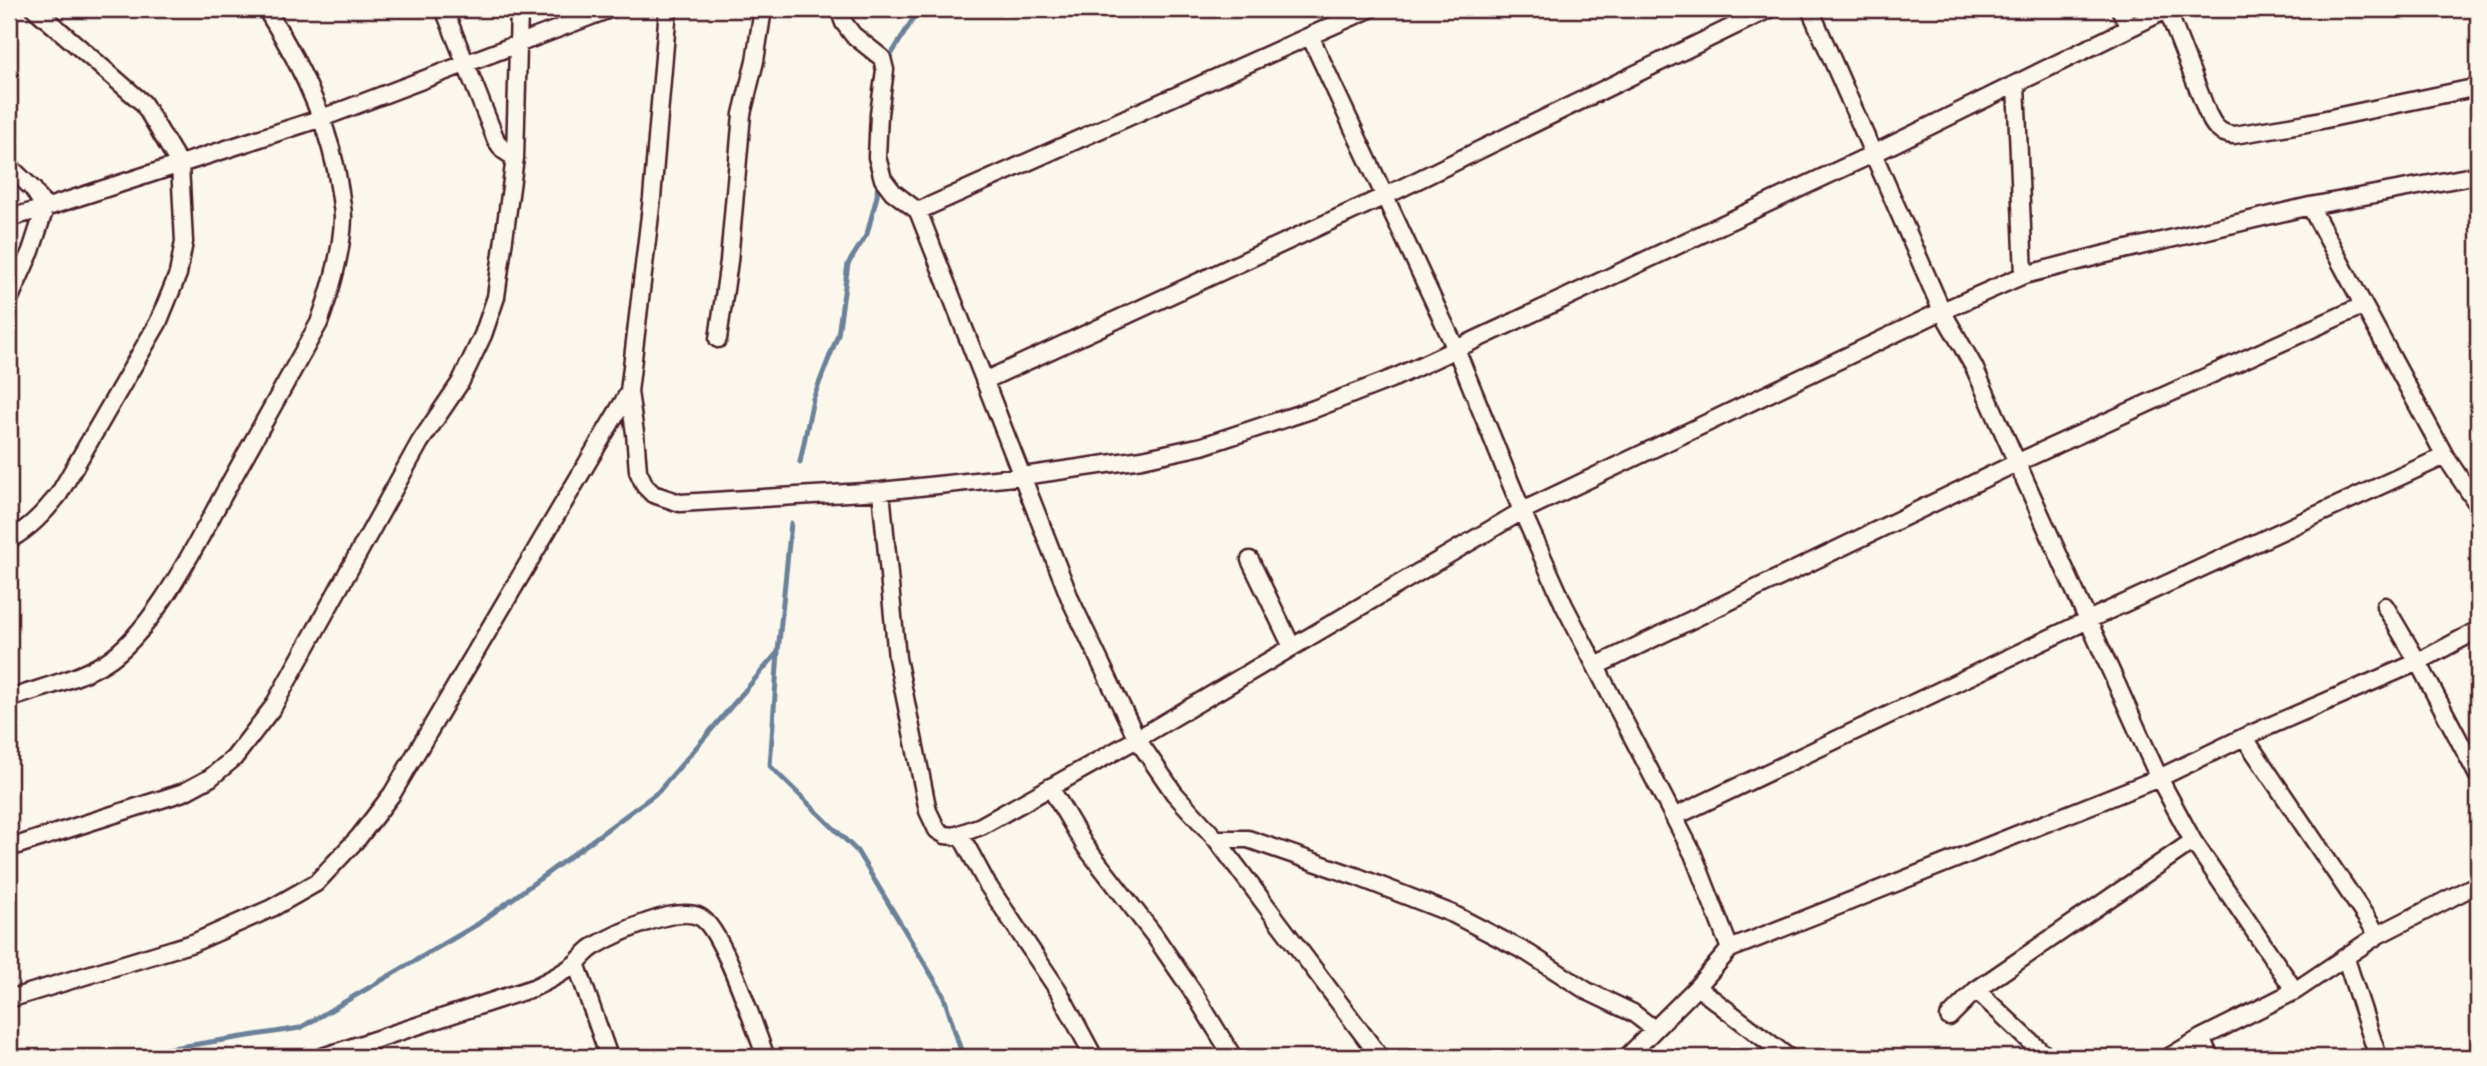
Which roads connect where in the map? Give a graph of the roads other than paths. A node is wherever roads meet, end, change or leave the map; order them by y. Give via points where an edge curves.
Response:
1 (35, 9) edge
2 (266, 9) edge
3 (444, 9) edge
4 (519, 9) edge
5 (610, 9) edge
6 (668, 9) edge
7 (763, 9) edge
8 (839, 9) edge
9 (1370, 9) edge
10 (1769, 9) edge
11 (1810, 9) edge
12 (2120, 9) edge
13 (2167, 9) edge
14 (2129, 28) junction
15 (1310, 36) junction
16 (518, 44) junction
17 (466, 64) junction
18 (2016, 84) junction
19 (2478, 87) edge
20 (321, 118) junction
21 (1875, 153) junction
22 (515, 158) junction
23 (180, 165) junction
24 (9, 166) edge
25 (2478, 175) edge
26 (1385, 196) junction
27 (2310, 206) junction
28 (45, 208) junction
29 (918, 211) junction
30 (9, 218) edge
31 (2024, 275) junction
32 (9, 300) edge
33 (2362, 306) junction
34 (1942, 311) junction
35 (718, 338) dead end
36 (1456, 349) junction
37 (986, 380) junction
38 (629, 392) junction
39 (2445, 456) junction
40 (2016, 463) junction
41 (1023, 476) junction
42 (881, 491) junction
43 (2478, 505) edge
44 (1522, 511) junction
45 (9, 540) edge
46 (1250, 560) dead end
47 (2385, 606) dead end
48 (2088, 620) junction
49 (2478, 630) edge
50 (1292, 647) junction
51 (2418, 662) junction
52 (1596, 666) junction
53 (9, 699) edge
54 (2244, 737) junction
55 (1137, 739) junction
56 (2478, 776) edge
57 (2159, 778) junction
58 (1050, 787) junction
59 (1674, 817) junction
60 (960, 834) junction
61 (1216, 839) junction
62 (2193, 841) junction
63 (9, 848) edge
64 (2478, 884) edge
65 (2378, 935) junction
66 (1730, 949) junction
67 (2346, 959) junction
68 (576, 963) junction
69 (1698, 987) junction
70 (1976, 990) junction
71 (2295, 991) junction
72 (9, 999) edge
73 (1949, 1017) dead end
74 (1654, 1029) junction
75 (2200, 1038) junction
76 (322, 1057) edge
77 (609, 1057) edge
78 (766, 1057) edge
79 (1094, 1057) edge
80 (1233, 1057) edge
81 (1380, 1057) edge
82 (1627, 1057) edge
83 (1788, 1057) edge
84 (2047, 1057) edge
85 (2169, 1057) edge
86 (2210, 1057) edge
87 (2378, 1057) edge

1 - 23 street via 143,103
2 - 20 street via 292,50
3 - 17 street
4 - 16 street
5 - 16 street
6 - 38 street
7 - 35 street via 742,114
8 - 29 street via 853,35 882,58 885,70 877,157 893,192
9 - 15 street
10 - 26 street
11 - 21 street
12 - 14 street
13 - 14 street
13 - 19 street via 2207,112 2223,133 2307,122
14 - 18 street
15 - 26 street
15 - 29 street
16 - 17 street
16 - 22 street
17 - 20 street
17 - 22 street via 496,140
18 - 21 street
18 - 31 street
20 - 23 street
20 - 53 street via 337,172 343,218 331,289 319,323 153,614 105,663
21 - 34 street
21 - 36 street
22 - 63 street via 496,297 483,335 460,383 420,442 273,707 253,735 210,778 184,792
23 - 28 street
23 - 45 street via 184,242 178,274 158,323 59,494 41,517
24 - 28 street
25 - 27 street
26 - 36 street
26 - 37 street
27 - 31 street
27 - 33 street
28 - 30 street
28 - 32 street
29 - 37 street
31 - 34 street
33 - 39 street
33 - 40 street
34 - 40 street
34 - 44 street
36 - 41 street via 1314,409 1202,446
36 - 44 street
37 - 41 street
38 - 42 street via 638,471 645,486 666,500 703,503
38 - 72 street via 391,794 316,883 192,943
39 - 43 street
39 - 48 street
40 - 48 street
40 - 52 street
41 - 42 street
41 - 55 street via 1070,601
42 - 60 street via 897,658 920,779 937,830 945,835
44 - 50 street
44 - 52 street
46 - 50 street
47 - 51 street
48 - 57 street
48 - 59 street
49 - 51 street
50 - 55 street
51 - 54 street
51 - 56 street
52 - 59 street
54 - 57 street
54 - 65 street
55 - 58 street
55 - 61 street via 1174,793
57 - 62 street
57 - 66 street
58 - 60 street
58 - 80 street via 1085,846 1154,935
59 - 66 street
60 - 79 street via 987,884 1058,990
61 - 74 street via 1248,839 1453,914
61 - 81 street
62 - 70 street
62 - 71 street
64 - 65 street
65 - 67 street
66 - 69 street
67 - 71 street
67 - 87 street
68 - 76 street via 533,988
68 - 77 street
68 - 78 street via 592,947 663,916 699,916 722,945
69 - 74 street
69 - 83 street
70 - 73 street
70 - 84 street
71 - 75 street
74 - 82 street
75 - 85 street
75 - 86 street

